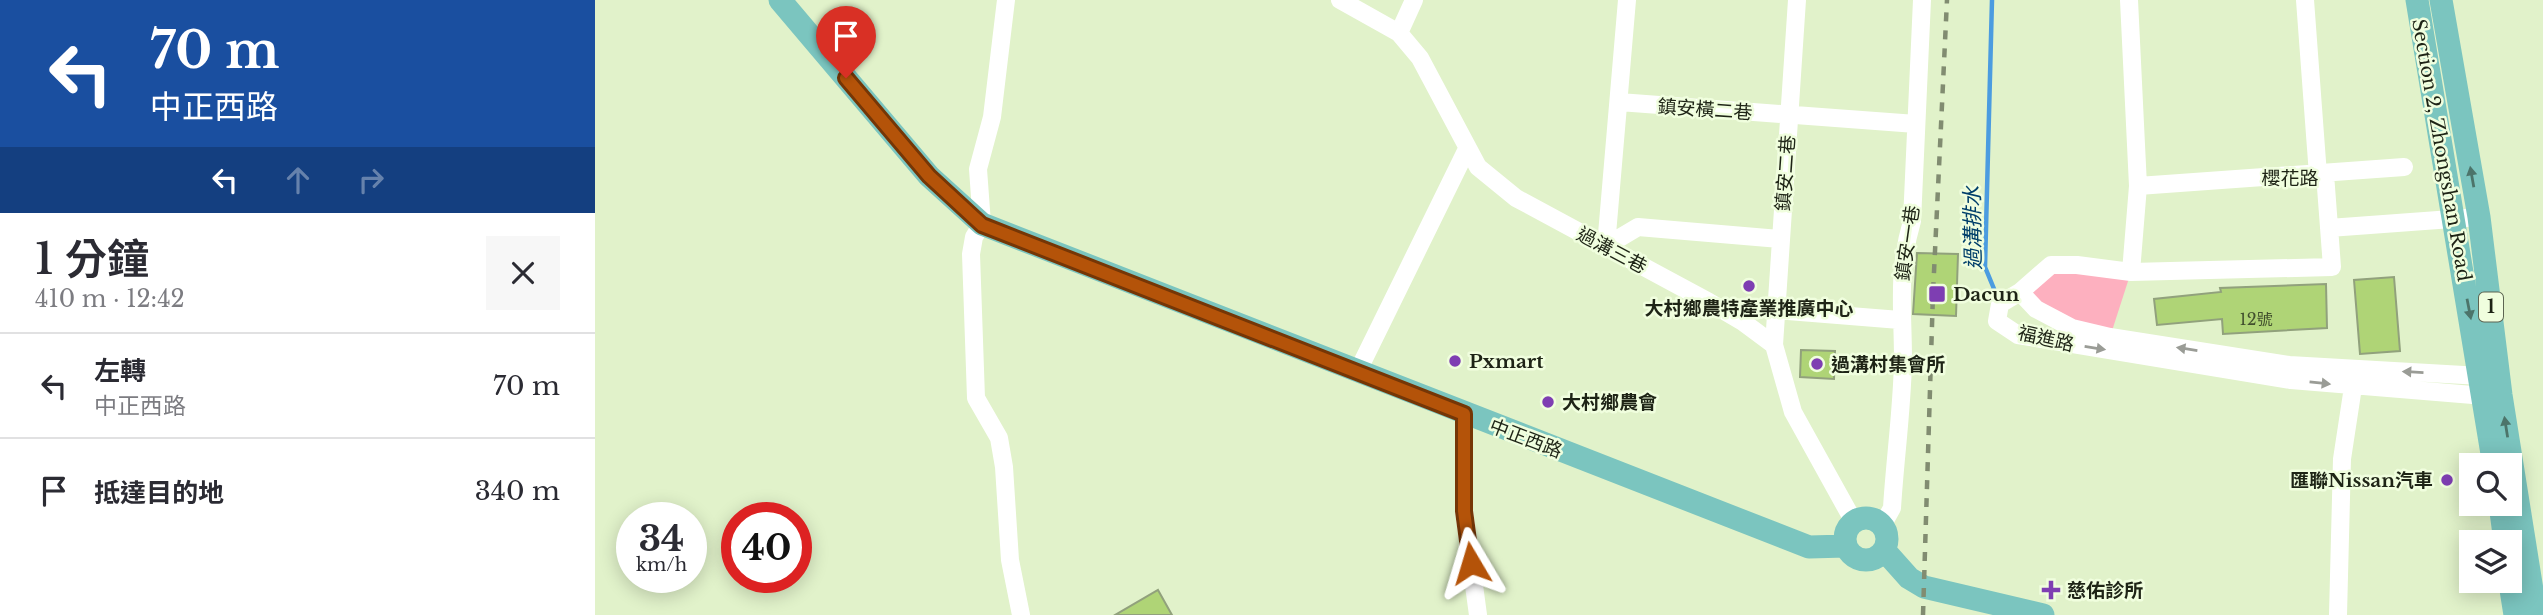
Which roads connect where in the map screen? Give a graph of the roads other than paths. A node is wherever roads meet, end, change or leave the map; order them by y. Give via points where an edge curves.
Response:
1 (779, 0) edge
2 (1006, 0) edge
3 (1340, 0) edge
4 (1414, 0) edge
5 (1627, 0) edge
6 (1797, 0) edge
7 (1922, 0) edge
8 (2129, 0) edge
9 (2305, 0) edge
10 (2417, 0) edge
11 (2441, 0) edge
12 (1399, 33) junction
13 (1619, 102) junction
14 (1789, 115) junction
15 (1916, 124) junction
16 (1467, 149) junction
17 (2404, 167) dead end
18 (2322, 175) junction
19 (2138, 186) junction
20 (2479, 217) junction
21 (2452, 219) junction
22 (982, 225) junction
23 (2329, 228) junction
24 (1780, 239) junction
25 (1606, 246) junction
26 (2131, 272) junction
27 (2020, 292) junction
28 (1776, 310) junction
29 (1900, 320) junction
30 (1774, 345) junction
31 (1357, 373) junction
32 (2483, 386) junction
33 (2353, 387) junction
34 (1464, 414) junction
35 (2492, 453) edge
36 (1854, 522) junction
37 (1882, 526) junction
38 (1846, 546) junction
39 (1884, 550) junction
40 (2512, 593) edge
41 (2014, 612) edge
42 (1021, 615) edge
43 (1478, 615) edge
44 (2043, 615) edge
45 (2338, 615) edge
46 (2515, 615) edge
47 (2536, 615) edge

1 - 22 main road, 中正西路 via 929,176
2 - 22 street via 992,117 978,169
3 - 12 street, 過溝三巷
4 - 12 street
5 - 13 street
6 - 14 street, 鎮安二巷
7 - 15 street, 鎮安一巷
8 - 19 street
9 - 18 street
10 - 21 main road, Section 2, Zhongshan Road / 1
20 -> 11 main road, Section 2, Zhongshan Road / 1
12 - 16 street, 過溝三巷 via 1420,58
13 - 14 street, 鎮安橫二巷
13 - 25 street
14 - 15 street, 鎮安橫二巷
14 - 24 street, 鎮安二巷
15 - 29 street, 鎮安一巷 via 1912,221 1902,253
16 - 25 street, 過溝三巷 via 1478,167 1516,198
16 - 31 street
17 - 18 street
18 - 19 street, 櫻花路
18 - 23 street, 櫻花路
19 - 26 street
20 - 21 street
47 -> 20 main road, Section 2, Zhongshan Road / 1
21 - 23 street
21 -> 32 main road, Section 2, Zhongshan Road / 1
22 - 31 main road, 中正西路
22 - 42 street via 971,254 976,398 999,438 1010,560
23 - 26 street, 櫻花路 via 2332,267
24 - 25 street via 1638,227
24 - 28 street, 鎮安二巷
25 - 30 street, 過溝三巷 via 1743,322
26 - 27 street via 2051,265
32 -> 27 street, 福進路 via 2289,365 2110,337 2072,328 2036,309
27 -> 33 street, 福進路 via 2000,304 1997,321 2018,335
28 - 29 street
28 - 30 street, 鎮安二巷
29 - 37 street, 鎮安一巷 via 1903,361 1892,508
30 - 36 street via 1793,412
31 - 34 main road, 中正西路
32 - 33 street, 福進路
32 - 35 main road, Section 2, Zhongshan Road / 1
33 - 45 street via 2342,460
34 - 38 main road, 中正西路 via 1809,547
34 - 43 street via 1464,511
36 - 37 main road via 1872,519
36 - 38 main road via 1846,532
37 - 39 main road via 1887,538
38 - 39 main road, 中正西路 via 1861,559 1874,558
39 - 41 main road via 1909,578 1924,587
40 - 46 main road
41 - 44 main road

